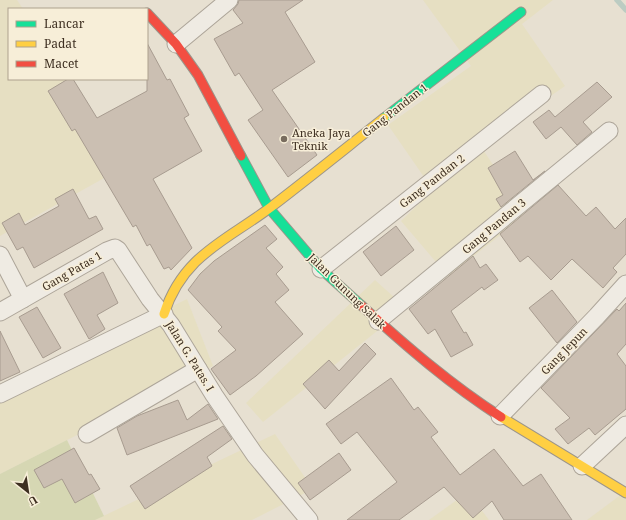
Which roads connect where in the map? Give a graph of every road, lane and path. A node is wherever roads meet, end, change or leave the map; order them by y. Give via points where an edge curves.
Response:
1 (229, 0) edge
2 (521, 12) dead end
3 (148, 14) edge
4 (176, 44) junction
5 (542, 94) dead end
6 (609, 131) dead end
7 (269, 208) junction
8 (0, 255) edge
9 (321, 268) junction
10 (626, 284) edge
11 (24, 299) junction
12 (0, 312) edge
13 (164, 314) junction
14 (378, 322) junction
15 (198, 369) junction
16 (0, 394) edge
17 (500, 416) junction
18 (626, 425) edge
19 (87, 434) dead end
20 (582, 466) junction
21 (626, 492) edge
22 (309, 520) edge

1 - 4 street
2 - 7 street, Gang Pandan 1
3 - 4 street, Jalan Gunung Salak
4 - 7 street, Jalan Gunung Salak via 213,101
5 - 9 street, Gang Pandan 2
6 - 14 street, Gang Pandan 3
7 - 9 street, Jalan Gunung Salak
7 - 13 street, Jalan G. Patas. I via 226,236 194,264 170,294
8 - 11 street
9 - 14 street, Jalan Gunung Salak
10 - 17 street, Gang Jepun
11 - 12 street, Gang Patas 1
11 - 13 street, Gang Patas 1 via 115,248 124,257 150,299
13 - 15 street, Jalan G. Patas. I
13 - 16 street
14 - 17 street, Jalan Gunung Salak via 474,400
15 - 19 street
15 - 22 street, Jalan G. Patas. I via 255,455
17 - 20 street, Jalan Gunung Salak
18 - 20 street
20 - 21 street, Jalan Gunung Salak

